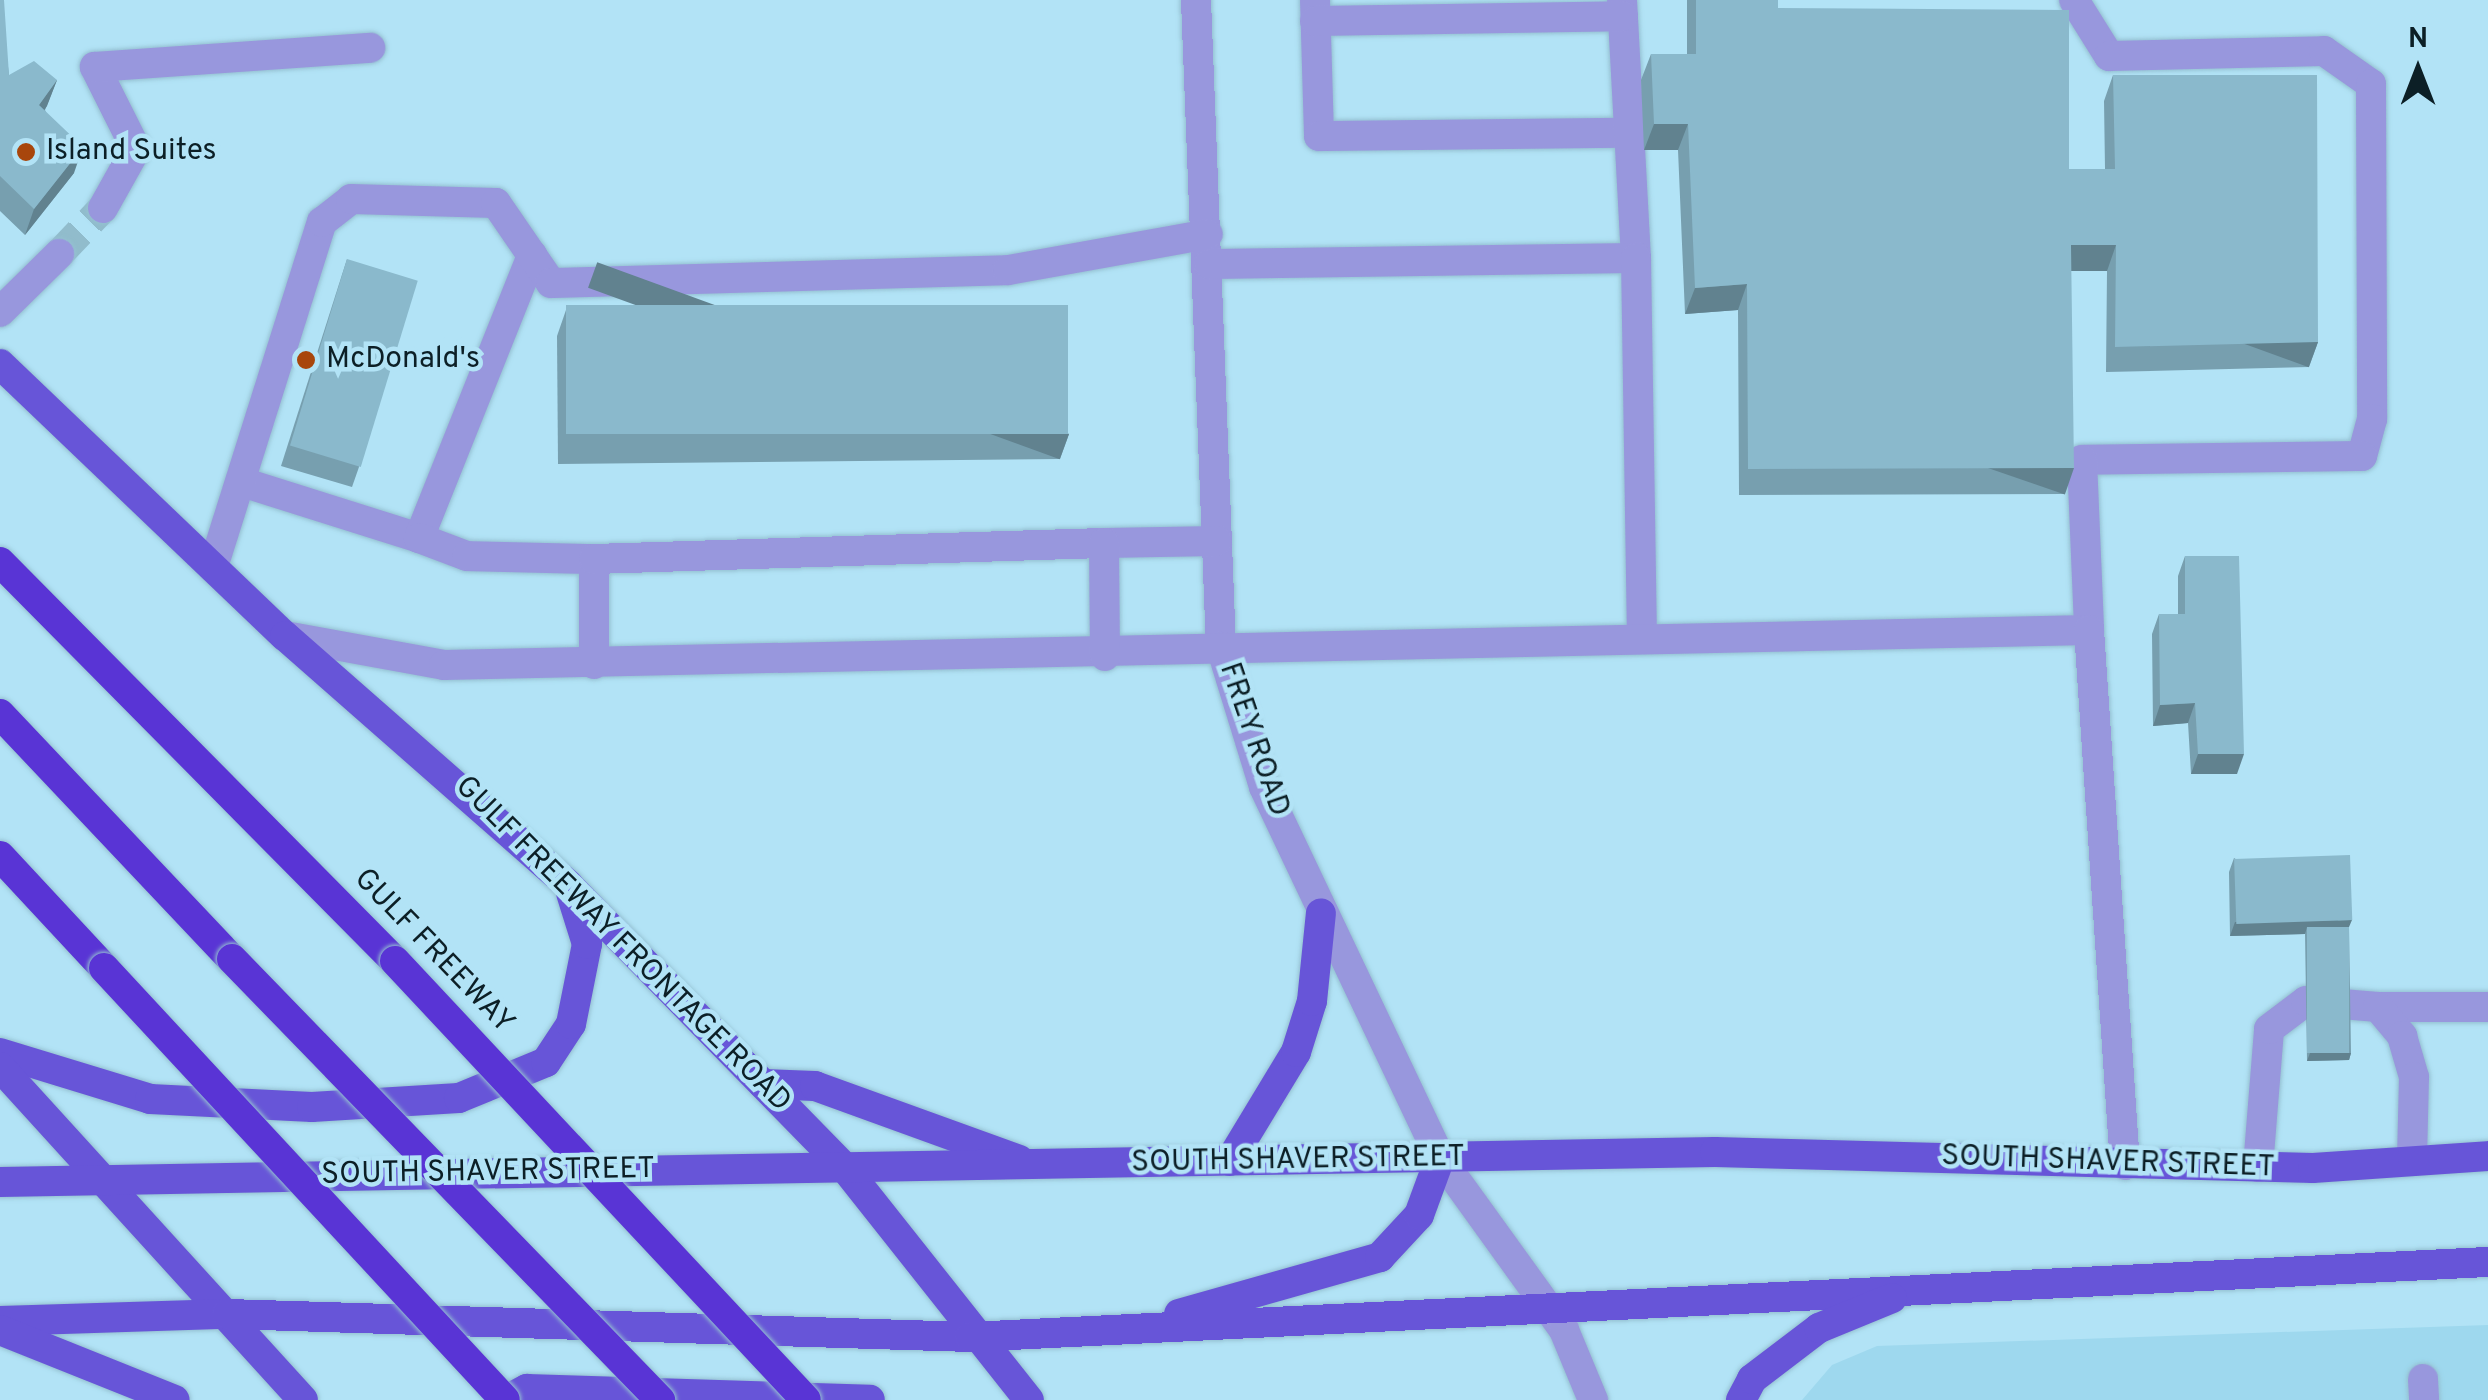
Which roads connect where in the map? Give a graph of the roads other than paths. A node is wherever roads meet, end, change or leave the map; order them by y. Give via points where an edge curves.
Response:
1 (1196, 0) edge
2 (2074, 0) edge
3 (1622, 8) edge
4 (1315, 11) edge
5 (370, 48) dead end
6 (1630, 134) junction
7 (102, 208) tunnel mouth
8 (1208, 234) junction
9 (59, 254) tunnel mouth
10 (532, 255) junction
11 (1636, 258) junction
12 (1209, 264) junction
13 (0, 312) edge
14 (0, 364) edge
15 (245, 483) junction
16 (419, 538) junction
17 (1218, 541) junction
18 (1104, 544) junction
19 (594, 560) junction
20 (0, 562) edge
21 (213, 567) junction
22 (2089, 630) junction
23 (285, 636) junction
24 (1642, 639) junction
25 (1220, 647) junction
26 (1106, 656) junction
27 (594, 664) junction
28 (0, 714) edge
29 (0, 856) edge
30 (568, 885) junction
31 (1321, 913) junction
32 (2378, 1006) junction
33 (2488, 1007) edge
34 (0, 1054) edge
35 (0, 1067) edge
36 (763, 1084) junction
37 (2488, 1156) edge
38 (1440, 1158) junction
39 (1230, 1162) junction
40 (2412, 1162) junction
41 (2126, 1165) junction
42 (1036, 1166) junction
43 (2258, 1167) junction
44 (844, 1168) junction
45 (108, 1179) junction
46 (0, 1182) edge
47 (2488, 1262) edge
48 (1916, 1289) junction
49 (1552, 1312) junction
50 (227, 1314) junction
51 (0, 1321) edge
52 (0, 1330) edge
53 (1114, 1331) junction
54 (970, 1337) junction
55 (174, 1400) edge
56 (303, 1400) edge
57 (506, 1400) edge
58 (660, 1400) edge
59 (806, 1400) edge
60 (870, 1400) edge
61 (1029, 1400) edge
62 (1593, 1400) edge
63 (1741, 1400) edge

1 - 8 street, FREY ROAD
2 - 22 street via 2109,56 2324,51 2371,84 2372,419 2362,456 2082,460
3 - 4 street
3 - 6 street
4 - 6 street via 1319,136
5 - 7 street via 94,67 136,149
6 - 11 street
8 - 10 street via 988,271 551,284
8 - 12 street, FREY ROAD
9 - 13 street
10 - 15 street via 496,203 350,198 322,222
10 - 16 street
11 - 12 street
11 - 24 street
12 - 17 street, FREY ROAD
14 - 21 main road, GULF FREEWAY FRONTAGE ROAD
15 - 16 street
15 - 21 street
16 - 19 street via 467,556
17 - 18 street
17 - 25 street, FREY ROAD
18 - 19 street
18 - 26 street
19 - 27 street
20 - 59 highway, GULF FREEWAY, bridge via 394,961
21 - 23 main road, GULF FREEWAY FRONTAGE ROAD
22 - 24 street
22 - 41 street
23 - 27 street via 423,664
23 - 30 main road, GULF FREEWAY FRONTAGE ROAD
24 - 25 street
25 - 26 street
25 - 31 street, FREY ROAD via 1264,786
26 - 27 street
28 - 58 highway, bridge
29 - 57 highway, bridge
30 - 34 main road via 588,944 571,1024 546,1062 459,1098 312,1107 150,1099
30 - 36 main road, GULF FREEWAY FRONTAGE ROAD
31 - 38 street, FREY ROAD
31 - 39 main road via 1312,1001 1296,1052
32 - 33 street
32 - 40 street via 2402,1036 2414,1077
32 - 43 street via 2306,1001 2269,1029
35 - 45 main road
36 - 42 main road via 815,1086
36 - 44 main road, GULF FREEWAY FRONTAGE ROAD
37 - 40 main road, SOUTH SHAVER STREET
38 - 39 main road, SOUTH SHAVER STREET
38 - 41 main road, SOUTH SHAVER STREET via 1714,1152
38 - 49 street, FREY ROAD
38 - 53 main road via 1419,1216 1380,1257
39 - 42 main road, SOUTH SHAVER STREET
40 - 43 main road, SOUTH SHAVER STREET
41 - 43 main road, SOUTH SHAVER STREET
42 - 44 main road, SOUTH SHAVER STREET
44 - 45 main road, SOUTH SHAVER STREET
44 - 54 main road, GULF FREEWAY FRONTAGE ROAD
45 - 46 main road, SOUTH SHAVER STREET
45 - 50 main road
47 - 48 main road
48 - 49 main road
48 - 63 main road via 1819,1328 1752,1379
49 - 53 main road
49 - 62 street, FREY ROAD
50 - 51 main road
50 - 54 main road
50 - 56 main road
52 - 55 main road
53 - 54 main road
54 - 61 main road, GULF FREEWAY FRONTAGE ROAD
57 - 60 main road via 528,1388

